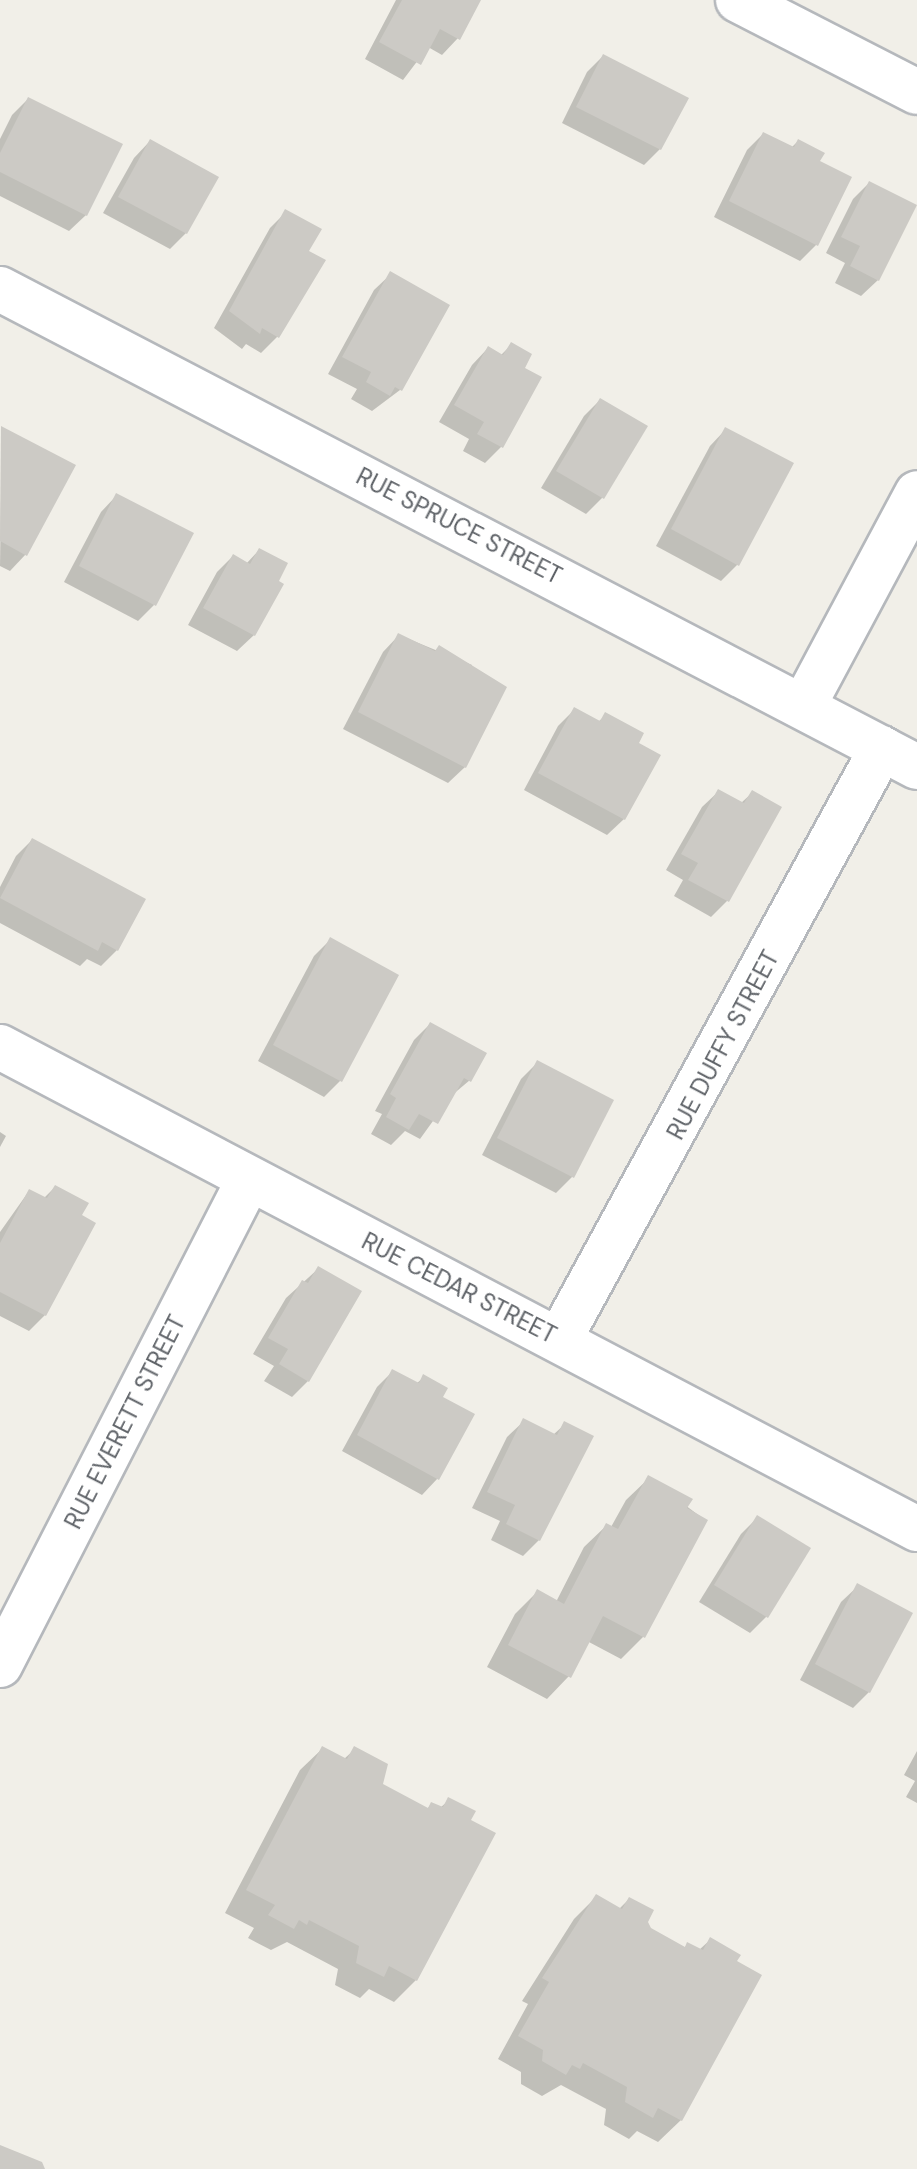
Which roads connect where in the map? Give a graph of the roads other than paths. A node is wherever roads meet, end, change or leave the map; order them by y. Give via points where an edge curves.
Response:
1 (738, 0) edge
2 (917, 92) edge
3 (0, 289) edge
4 (917, 493) edge
5 (804, 705) junction
6 (900, 757) edge
7 (0, 1047) edge
8 (249, 1179) junction
9 (559, 1340) junction
10 (917, 1529) edge
11 (0, 1665) edge

1 - 2 street
3 - 5 street, RUE SPRUCE STREET
4 - 5 street
5 - 6 street, RUE SPRUCE STREET
6 - 9 street, RUE DUFFY STREET
7 - 8 street, RUE CEDAR STREET
8 - 9 street, RUE CEDAR STREET
8 - 11 street, RUE EVERETT STREET
9 - 10 street, RUE CEDAR STREET

